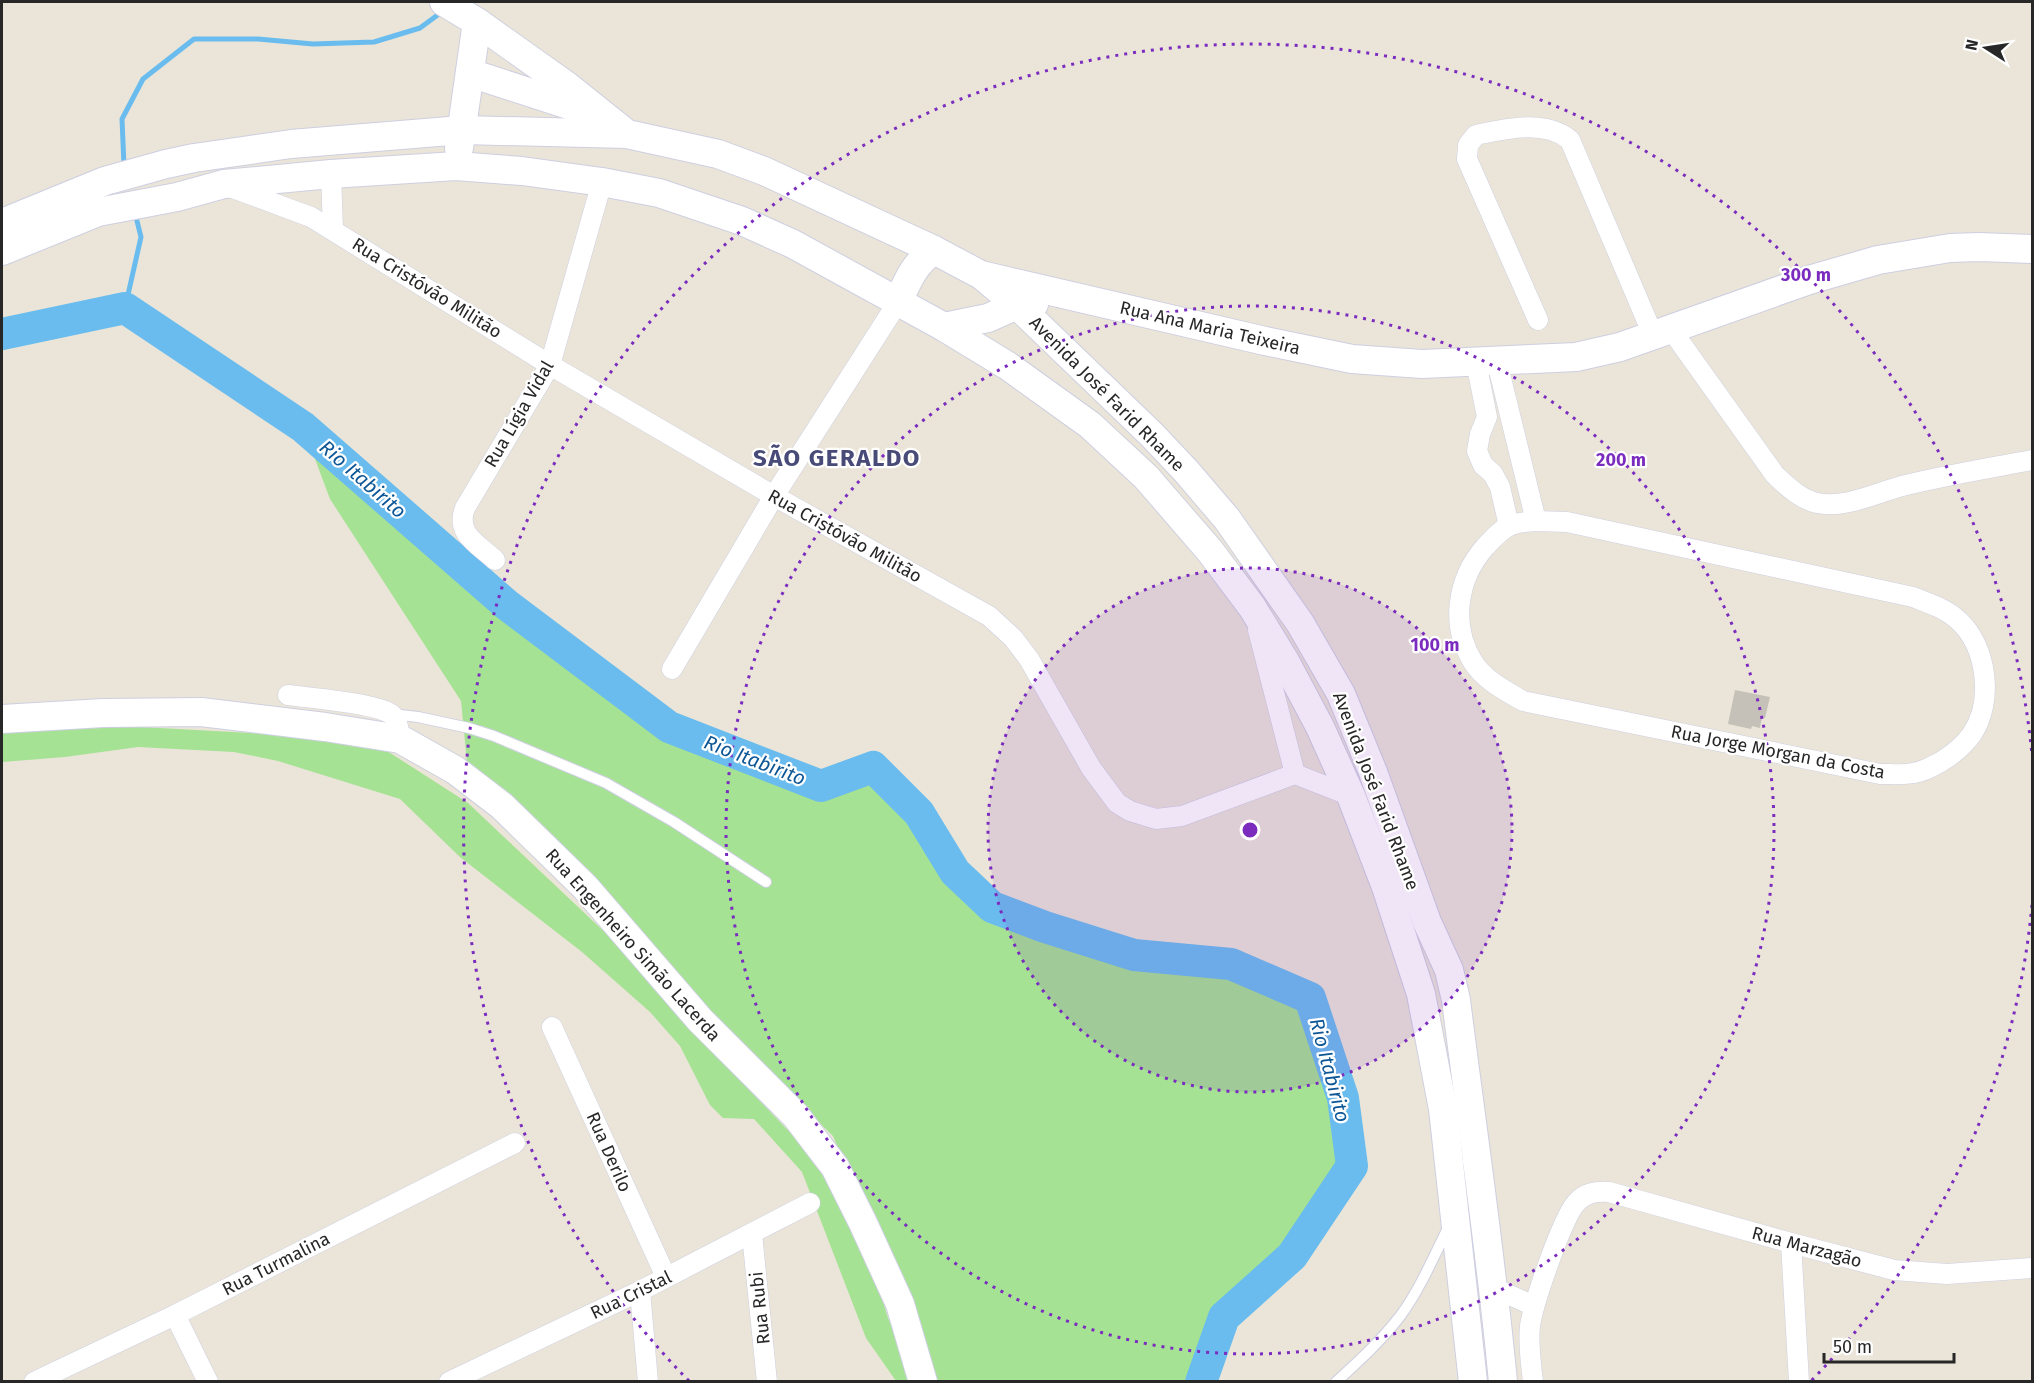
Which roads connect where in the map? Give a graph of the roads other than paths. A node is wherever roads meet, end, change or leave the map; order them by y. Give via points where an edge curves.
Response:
1 (444, 2) edge
2 (474, 20) junction
3 (470, 73) junction
4 (603, 116) junction
5 (462, 130) junction
6 (627, 134) junction
7 (456, 166) junction
8 (331, 174) junction
9 (602, 182) junction
10 (224, 184) junction
11 (2, 223) edge
12 (333, 230) junction
13 (2032, 249) edge
14 (934, 250) junction
15 (2, 251) edge
16 (981, 275) junction
17 (1084, 299) junction
18 (898, 302) junction
19 (1017, 305) junction
20 (1538, 320) dead end
21 (944, 327) junction
22 (1661, 332) junction
23 (1486, 362) junction
24 (550, 365) junction
25 (2032, 460) edge
26 (774, 496) junction
27 (1536, 521) junction
28 (1509, 526) junction
29 (495, 560) dead end
30 (1252, 607) junction
31 (672, 669) dead end
32 (288, 695) dead end
33 (2, 719) edge
34 (396, 727) junction
35 (1295, 774) junction
36 (1351, 796) junction
37 (766, 882) dead end
38 (552, 1028) dead end
39 (515, 1143) dead end
40 (810, 1203) dead end
41 (1455, 1215) junction
42 (752, 1234) junction
43 (1791, 1244) junction
44 (2032, 1268) edge
45 (666, 1277) junction
46 (1494, 1288) junction
47 (640, 1292) junction
48 (1534, 1306) junction
49 (175, 1315) junction
50 (471, 1376) edge
51 (34, 1382) edge
52 (208, 1382) edge
53 (449, 1382) edge
54 (648, 1382) edge
55 (767, 1382) edge
56 (923, 1382) edge
57 (1336, 1382) edge
58 (1473, 1382) edge
59 (1503, 1382) edge
60 (1533, 1382) edge
61 (1799, 1382) edge

1 - 2 street, Rua Ana Maria Teixeira
2 - 3 street
2 - 4 street, Rua Ana Maria Teixeira
3 - 4 street
3 - 5 street
4 - 6 street, Rua Ana Maria Teixeira
5 - 6 street
5 - 7 street
5 - 11 street via 291,144 166,164 105,181
6 - 14 street, Rua Ana Maria Teixeira via 718,154 764,171
7 - 8 street
7 - 9 street
8 - 10 street
8 - 12 street
9 - 18 street via 659,193 742,221 793,244
9 - 24 street, Rua Lígia Vidal
10 - 12 street, Rua Cristóvão Militão via 286,206
10 - 15 street via 98,212
12 - 24 street, Rua Cristóvão Militão
13 - 22 street, Rua Ana Maria Teixeira via 1950,248 1878,260
14 - 16 street, Rua Ana Maria Teixeira
14 - 18 street via 915,267
16 - 17 street, Rua Ana Maria Teixeira
16 - 19 street, Avenida José Farid Rhame
17 - 19 street
17 - 23 street, Rua Ana Maria Teixeira via 1352,359 1422,364
18 - 21 street
18 - 26 street
19 - 21 street via 988,318
19 - 46 street, Avenida José Farid Rhame via 1152,435 1227,519 1300,623 1341,694 1449,970
20 - 22 street via 1467,159 1468,145 1476,135 1516,127 1557,131 1570,140
21 - 30 street via 1008,366 1090,425 1146,477
22 - 23 street, Rua Ana Maria Teixeira via 1602,353
22 - 25 street via 1775,475 1807,500 1846,503 1906,485
23 - 27 street
23 - 28 street via 1486,417 1477,451 1500,487
24 - 26 street, Rua Cristóvão Militão
24 - 29 street, Rua Lígia Vidal via 461,518 465,532
26 - 31 street
26 - 35 street, Rua Cristóvão Militão via 1001,625 1029,659 1108,793 1130,811 1156,819 1182,816
27 - 28 street, Rua Jorge Morgan da Costa
27 - 28 street, Rua Jorge Morgan da Costa via 1567,522 1912,597 1937,607 1957,619 1981,655 1985,681 1982,709 1972,734 1953,754 1929,769 1907,775 1880,774 1523,701 1498,687 1474,664 1461,636 1458,608 1475,559
30 - 35 street
30 - 36 street via 1320,727
32 - 34 street via 352,703
33 - 34 street, Rua Engenheiro Simão Lacerda via 201,712 325,727
34 - 37 lane via 418,717 494,736 606,783
34 - 56 street, Rua Engenheiro Simão Lacerda via 502,806 585,887 700,1020 796,1116 835,1167 863,1223 900,1304
35 - 36 street
36 - 41 street via 1421,994 1443,1109
38 - 45 street, Rua Derilo
39 - 49 street, Rua Turmalina
40 - 42 street, Rua Cristal
41 - 57 lane via 1401,1315
41 - 58 street
42 - 45 street, Rua Cristal
42 - 55 street, Rua Rubi
43 - 44 street, Rua Marzagão via 1918,1273
43 - 48 street, Rua Marzagão via 1596,1191 1575,1204 1566,1220
43 - 61 street
45 - 47 street, Rua Cristal
46 - 48 street
46 - 59 street, Avenida José Farid Rhame
47 - 50 street, Rua Cristal
47 - 54 street
48 - 60 street via 1529,1344
49 - 51 street, Rua Turmalina
49 - 52 street
50 - 53 street, Rua Cristal

